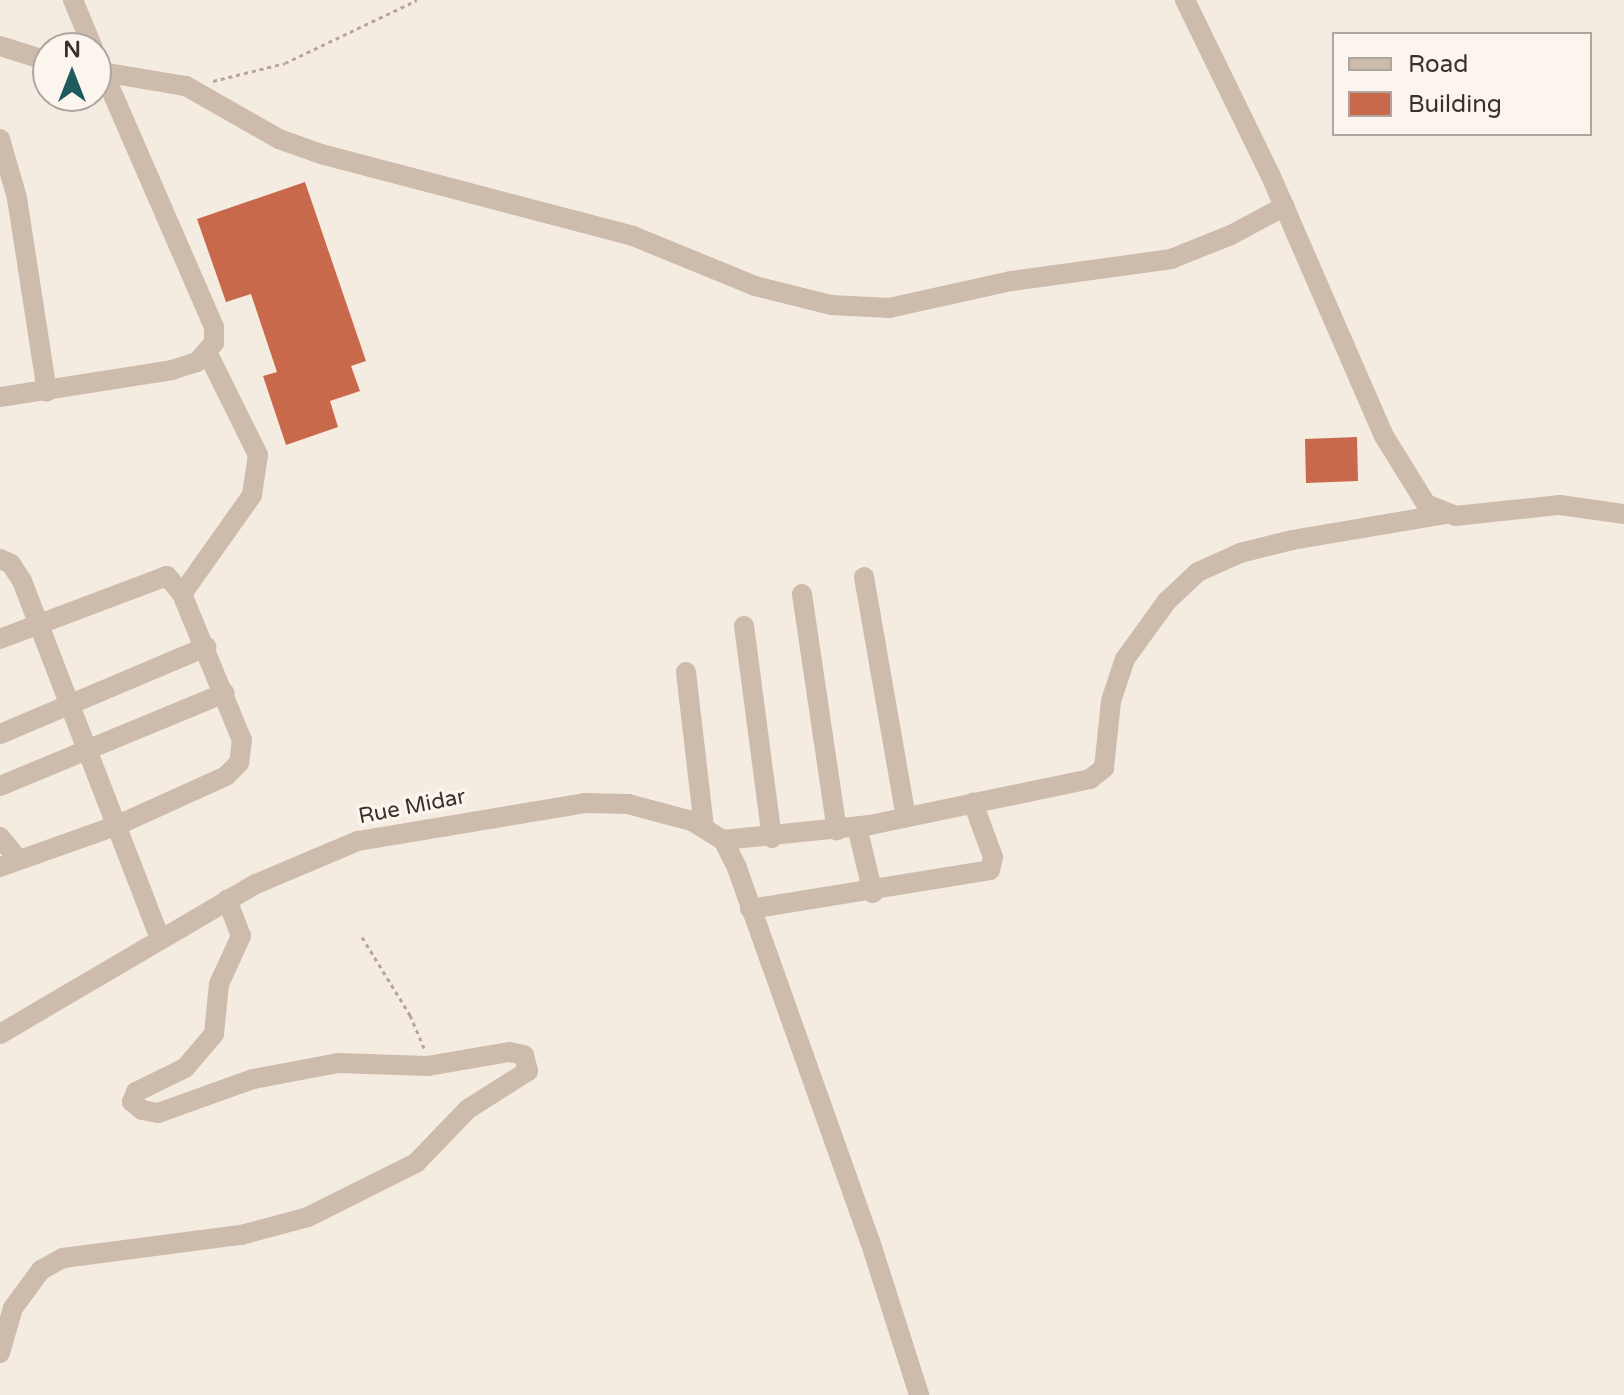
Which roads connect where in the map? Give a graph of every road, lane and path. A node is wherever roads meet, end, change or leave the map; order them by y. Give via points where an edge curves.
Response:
1 (73, 0) edge
2 (417, 0) edge
3 (1185, 0) edge
4 (86, 32) edge
5 (0, 46) edge
6 (32, 56) edge
7 (112, 69) edge
8 (186, 86) junction
9 (112, 98) edge
10 (0, 139) edge
11 (8, 200) edge
12 (1285, 206) junction
13 (208, 354) junction
14 (47, 392) junction
15 (0, 397) edge
16 (1445, 514) junction
17 (1624, 514) edge
18 (0, 559) edge
19 (864, 577) dead end
20 (182, 594) junction
21 (802, 594) dead end
22 (39, 624) junction
23 (744, 626) dead end
24 (0, 639) edge
25 (206, 647) junction
26 (686, 672) dead end
27 (224, 693) junction
28 (68, 707) junction
29 (0, 734) edge
30 (85, 752) junction
31 (0, 786) edge
32 (973, 803) junction
33 (906, 817) junction
34 (118, 825) junction
35 (704, 827) junction
36 (847, 828) junction
37 (0, 837) edge
38 (772, 838) junction
39 (723, 840) junction
40 (9, 863) edge
41 (873, 893) junction
42 (227, 900) junction
43 (750, 909) junction
44 (362, 937) dead end
45 (160, 939) junction
46 (0, 1034) edge
47 (428, 1066) junction
48 (0, 1353) edge
49 (919, 1395) edge

1 - 4 street
2 - 8 path via 285,63
3 - 12 street
5 - 6 street
7 - 8 street
8 - 12 street via 279,139 321,154 633,236 755,286 831,305 889,308 1011,281 1171,259
9 - 13 street via 214,327
10 - 11 street
11 - 14 street
12 - 16 street via 1384,436 1416,492
13 - 14 street via 172,370
13 - 20 street via 258,455 252,495
14 - 15 street
16 - 17 street via 1474,516 1560,505
16 - 32 street via 1292,540 1240,553 1198,572 1167,601 1125,659 1111,701 1106,759 1099,775
18 - 22 street via 16,571
19 - 33 street
20 - 22 street via 167,576 159,576
20 - 25 street
21 - 36 street
22 - 24 street
22 - 28 street
23 - 38 street
25 - 27 street
25 - 28 street
26 - 35 street
27 - 30 street
27 - 34 street via 242,740 239,763 226,776
28 - 29 street
28 - 30 street
30 - 31 street
30 - 34 street
32 - 33 street
32 - 41 street via 993,857 991,869
33 - 36 street
34 - 40 street
34 - 45 street
35 - 39 street, Rue Midar
35 - 42 street, Rue Midar via 651,809 585,803 481,818 358,841
36 - 38 street
36 - 41 street
37 - 40 street
38 - 39 street
39 - 43 street
41 - 43 street
42 - 45 street, Rue Midar
42 - 47 street via 241,936 219,984 214,1034 185,1068 136,1092 135,1106 158,1113 253,1079 338,1063
43 - 49 street
44 - 47 path via 410,1015
45 - 46 street, Rue Midar
47 - 48 street via 509,1052 524,1055 530,1066 468,1109 416,1163 308,1217 241,1235 63,1258 41,1270 13,1308

